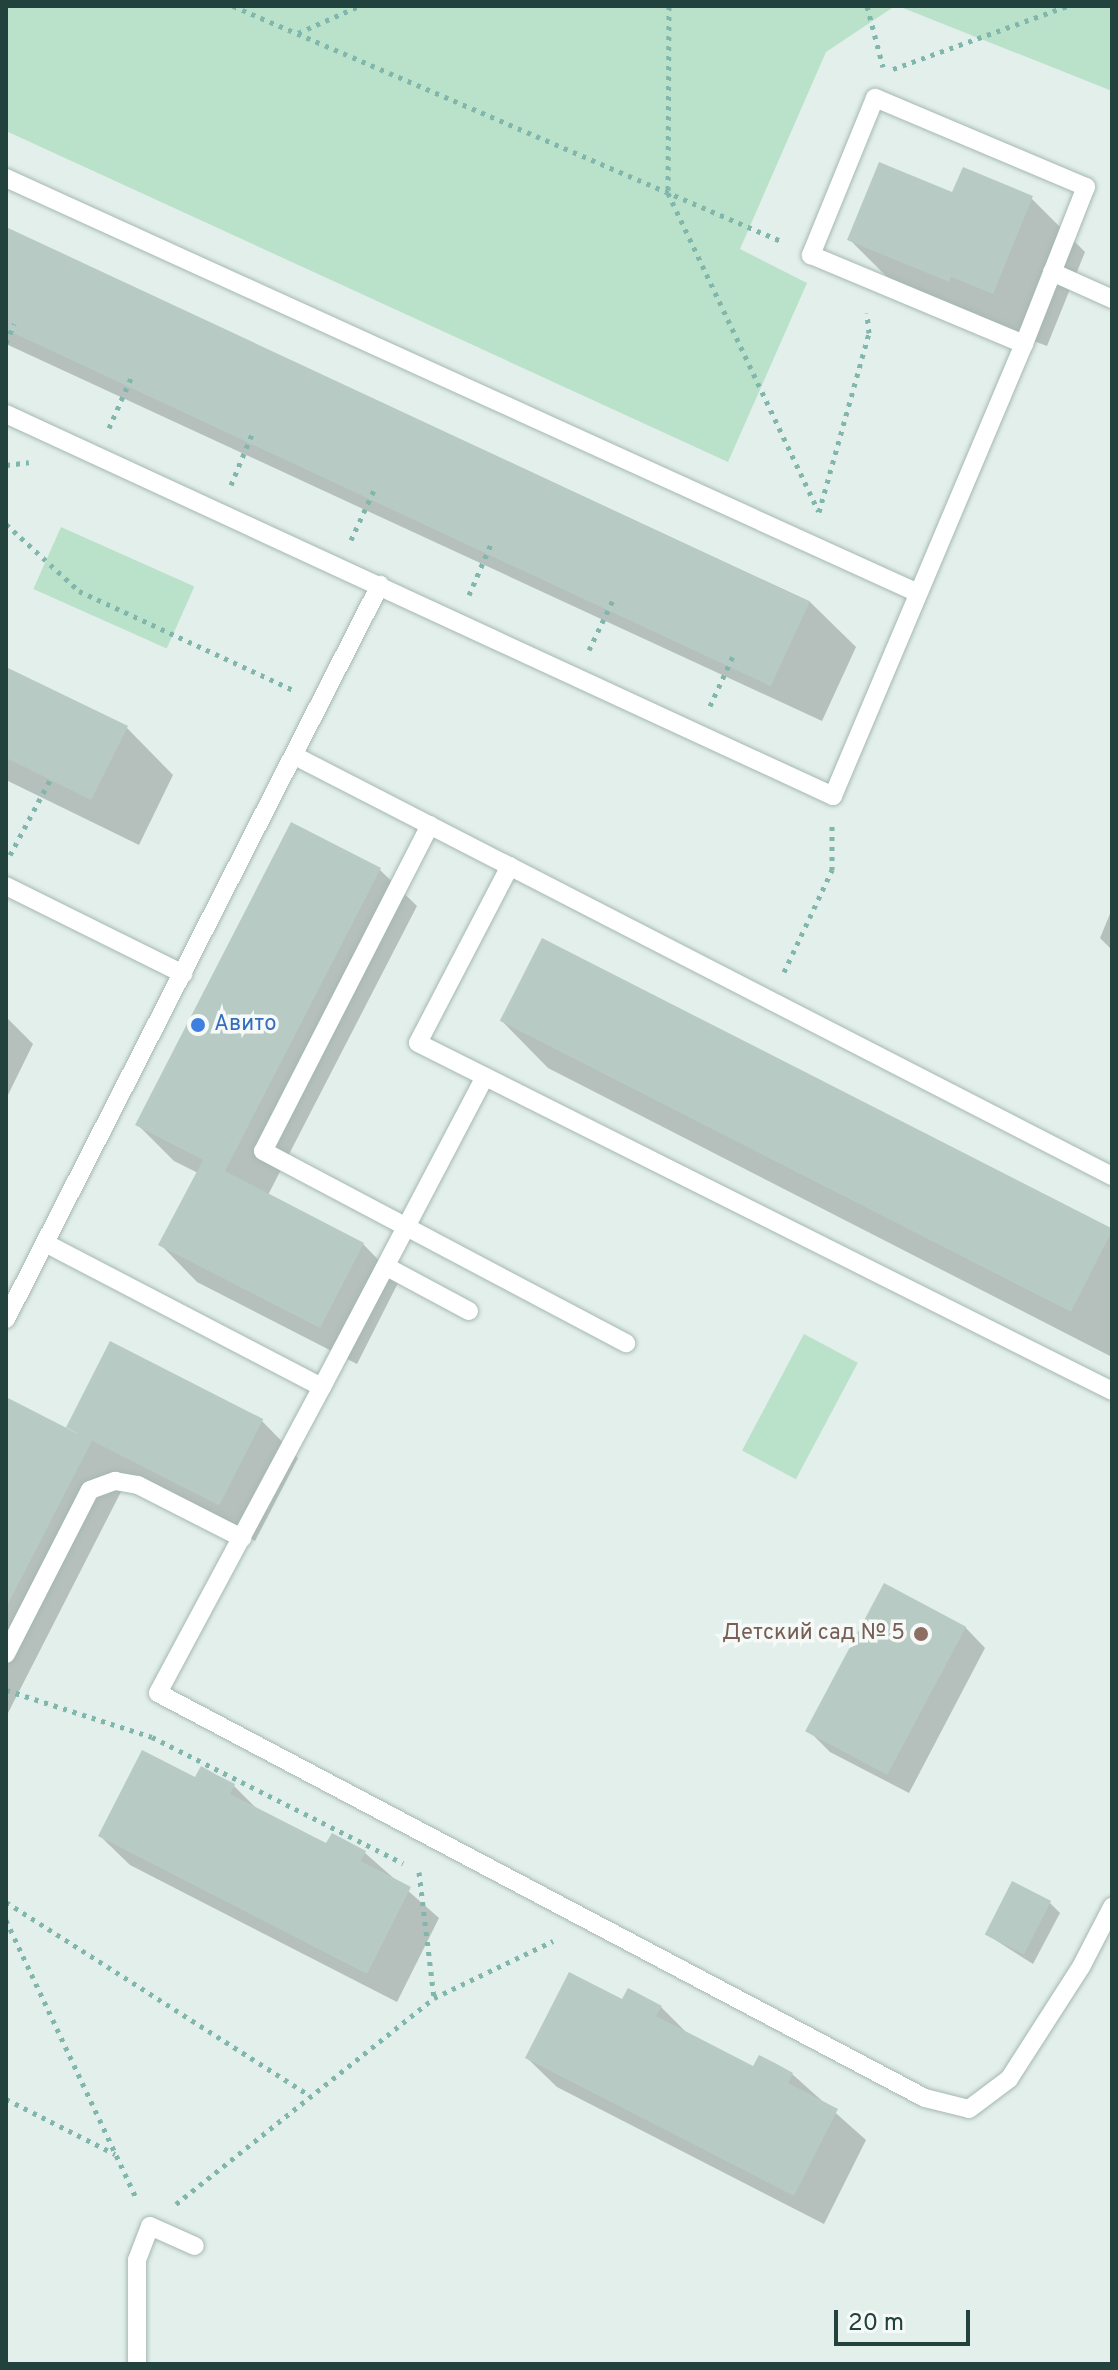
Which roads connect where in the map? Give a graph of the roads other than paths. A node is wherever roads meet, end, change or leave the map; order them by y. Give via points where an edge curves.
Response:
1 (6, 178) edge
2 (1052, 272) junction
3 (1112, 299) edge
4 (1024, 344) junction
5 (6, 414) edge
6 (380, 585) junction
7 (918, 593) junction
8 (295, 756) junction
9 (430, 825) junction
10 (510, 866) junction
11 (6, 886) edge
12 (183, 974) junction
13 (485, 1077) junction
14 (1112, 1176) edge
15 (407, 1230) junction
16 (45, 1243) junction
17 (387, 1267) junction
18 (469, 1311) dead end
19 (6, 1319) edge
20 (626, 1343) dead end
21 (322, 1387) junction
22 (1112, 1391) edge
23 (242, 1538) junction
24 (6, 1654) edge
25 (1112, 1907) edge
26 (195, 2246) dead end
27 (137, 2364) edge

1 - 7 lane
2 - 3 lane
2 - 4 lane
2 - 4 lane via 1086,187 875,98 811,255
4 - 7 lane
5 - 6 lane
6 - 7 lane via 833,796
6 - 8 lane
8 - 9 lane
8 - 12 lane
9 - 10 lane
9 - 15 lane via 263,1151
10 - 13 lane via 418,1043
10 - 14 lane
11 - 12 lane
12 - 16 lane
13 - 15 lane
13 - 22 lane
15 - 17 lane
15 - 20 lane
16 - 19 lane
16 - 21 lane
17 - 18 lane
17 - 21 lane
21 - 23 lane
23 - 24 lane via 138,1485 115,1481 90,1490
23 - 25 lane via 158,1693 925,2098 969,2109 1009,2079 1081,1967
26 - 27 lane via 150,2226 137,2260

